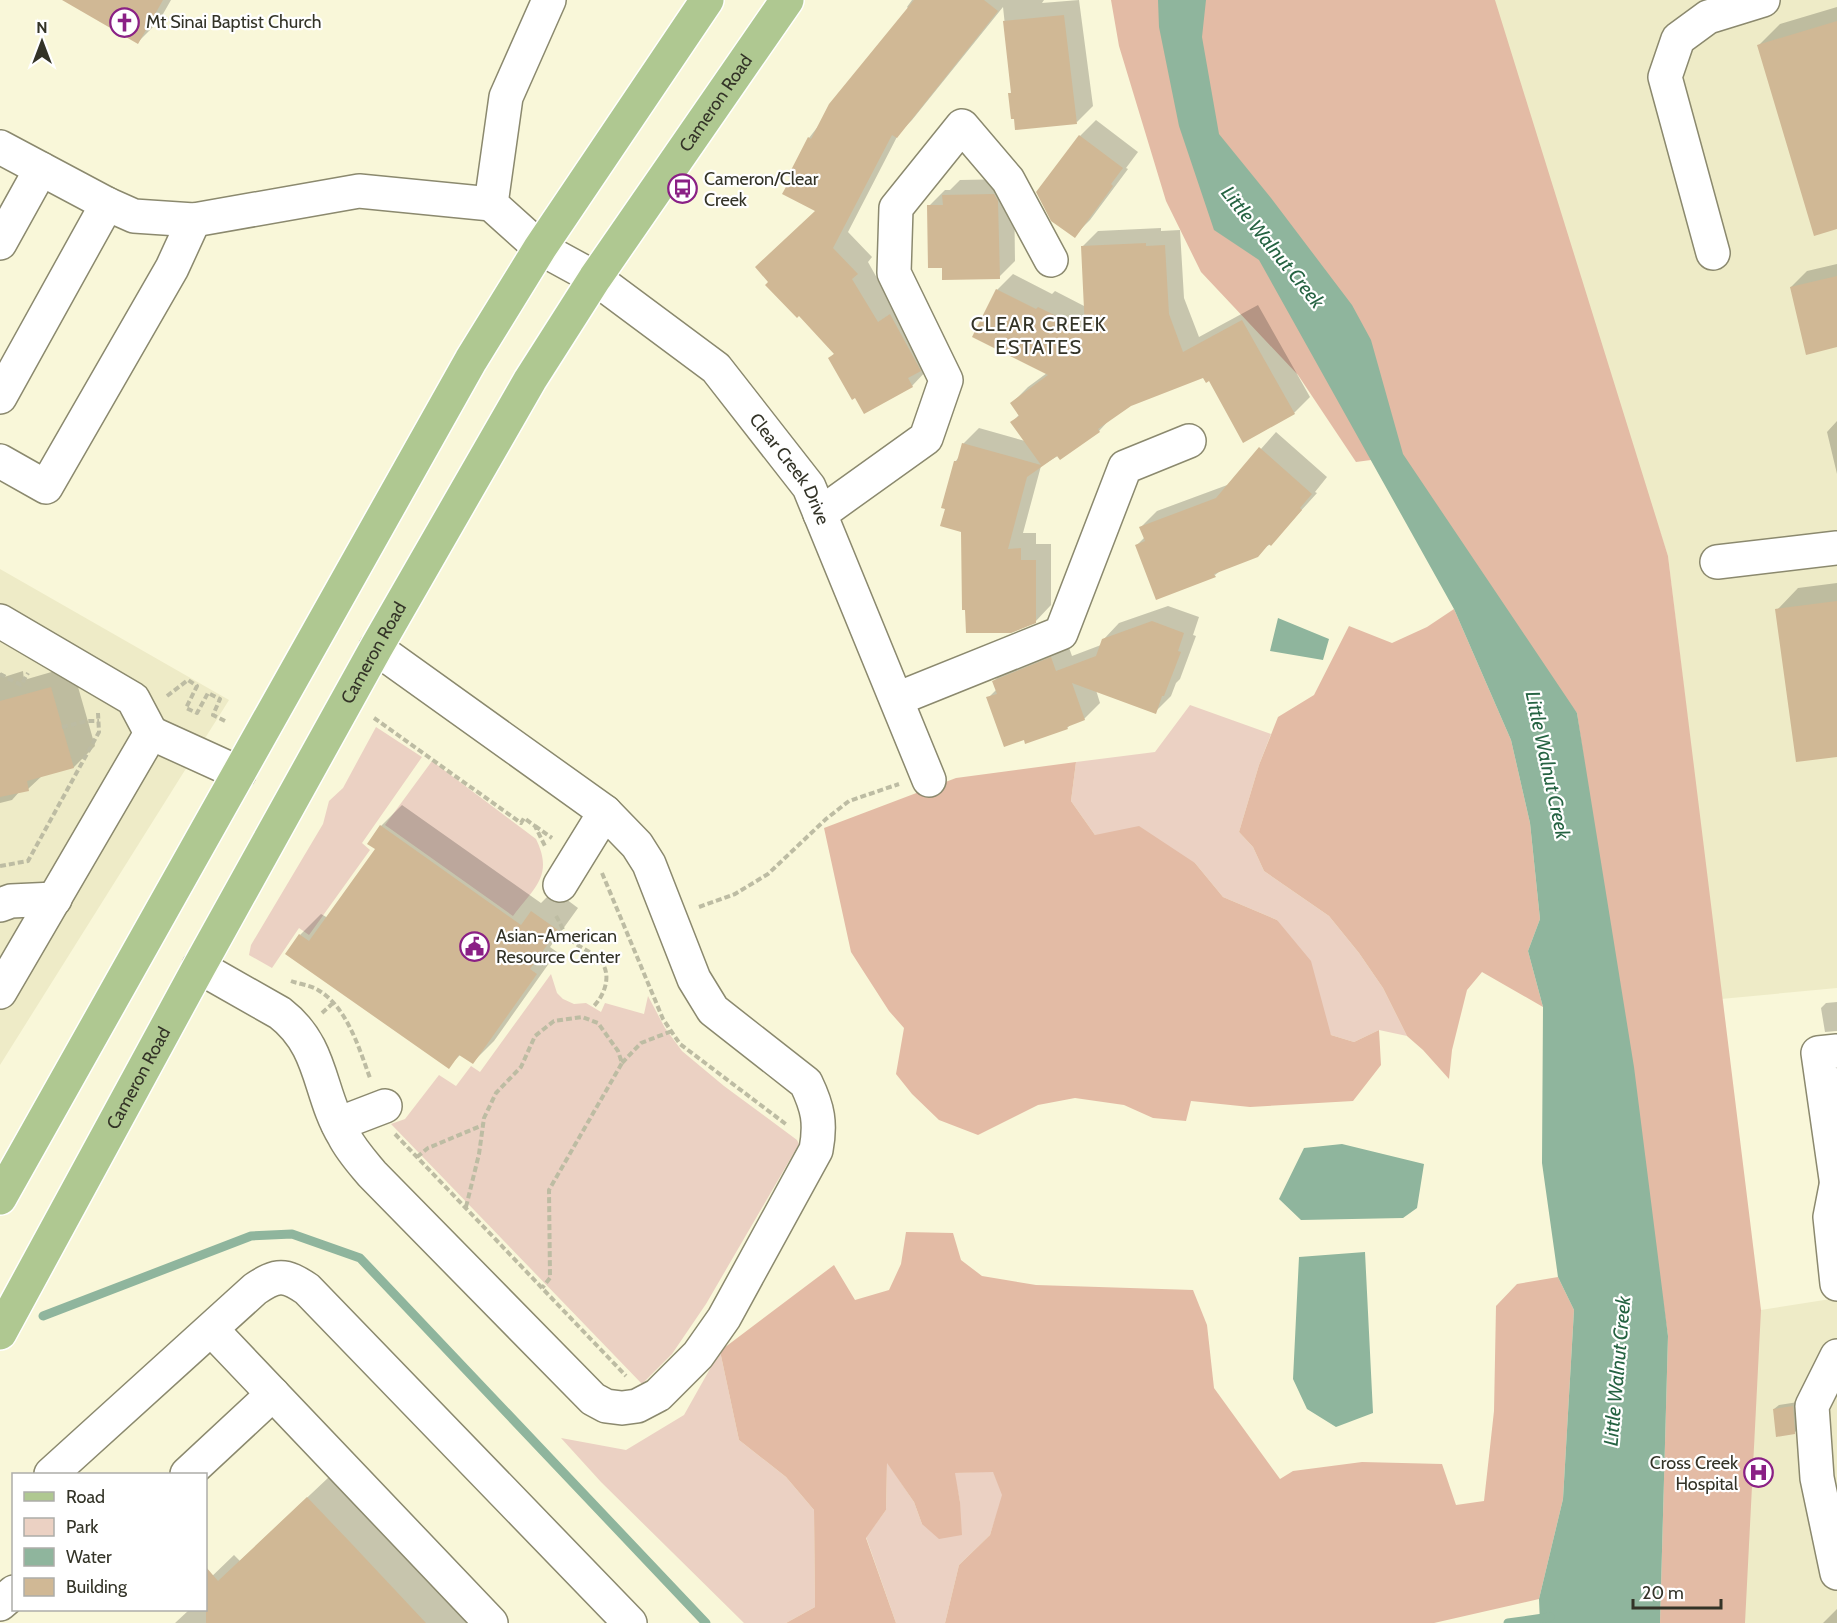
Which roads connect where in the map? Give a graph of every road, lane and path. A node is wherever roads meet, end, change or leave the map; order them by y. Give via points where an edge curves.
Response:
1 (549, 0) edge
2 (707, 0) edge
3 (787, 0) edge
4 (1763, 0) edge
5 (0, 147) edge
6 (41, 169) junction
7 (106, 204) junction
8 (490, 204) junction
9 (194, 220) junction
10 (0, 243) edge
11 (540, 248) junction
12 (1713, 253) dead end
13 (1051, 260) dead end
14 (595, 278) junction
15 (0, 397) edge
16 (1190, 441) dead end
17 (0, 461) edge
18 (820, 514) junction
19 (1837, 548) edge
20 (1717, 562) dead end
21 (0, 621) edge
22 (376, 648) junction
23 (33, 665) dead end
24 (0, 674) edge
25 (165, 698) dead end
26 (897, 699) junction
27 (98, 711) dead end
28 (107, 718) dead end
29 (374, 718) dead end
30 (99, 721) junction
31 (226, 722) dead end
32 (62, 727) dead end
33 (151, 733) junction
34 (239, 773) junction
35 (928, 777) joint
36 (605, 812) junction
37 (547, 854) dead end
38 (0, 866) edge
39 (556, 897) joint
40 (55, 899) junction
41 (0, 905) edge
42 (692, 910) dead end
43 (199, 967) junction
44 (284, 979) dead end
45 (0, 992) edge
46 (593, 1007) dead end
47 (672, 1031) dead end
48 (1837, 1050) edge
49 (622, 1063) junction
50 (383, 1107) junction
51 (338, 1124) junction
52 (483, 1125) junction
53 (417, 1157) junction
54 (1837, 1186) edge
55 (0, 1198) edge
56 (466, 1208) junction
57 (1837, 1284) edge
58 (542, 1288) junction
59 (212, 1330) junction
60 (0, 1332) edge
61 (1837, 1356) edge
62 (273, 1394) junction
63 (649, 1401) junction
64 (52, 1473) edge
65 (187, 1473) edge
66 (1837, 1573) edge
67 (12, 1594) edge
68 (0, 1604) edge
69 (491, 1623) edge
70 (630, 1623) edge

1 - 8 street via 506,97
2 - 11 main road
3 - 14 main road, Cameron Road
4 - 12 street via 1708,17 1678,39 1665,77
5 - 6 street
6 - 7 street
6 - 10 street
7 - 9 street via 134,216
7 - 15 street
8 - 9 street via 359,191
8 - 11 street, Clear Creek Drive
9 - 17 street via 172,268 46,487
11 - 14 street, Clear Creek Drive
11 - 34 main road via 471,360
13 - 18 street via 1008,180 962,126 896,208 894,273 946,380 926,438
14 - 18 street, Clear Creek Drive via 716,368 809,487
14 - 22 main road, Cameron Road via 530,380
16 - 26 street via 1125,467 1061,633
18 - 26 street, Clear Creek Drive
19 - 20 street
21 - 33 street via 133,699
22 - 36 street
22 - 43 main road, Cameron Road
23 - 24 path via 21,685
25 - 31 path via 188,680 197,686 186,708 197,713 208,693 220,699 213,715
26 - 35 street, Clear Creek Drive
27 - 30 path
28 - 30 path
29 - 37 path via 521,823 524,818 542,839
30 - 32 path
30 - 38 path via 99,732 28,861
33 - 34 street
33 - 40 street
34 - 55 main road
35 - 42 path via 849,801 768,874 735,894
36 - 39 street
36 - 63 street via 637,844 649,864 694,979 708,1002 806,1083 819,1124 816,1150 718,1327 698,1355
39 - 46 path via 567,936 595,955 605,968 607,982
40 - 41 street
40 - 45 street
43 - 51 street via 292,1022 310,1047
43 - 60 main road, Cameron Road
44 - 50 path via 316,989 337,1007
47 - 49 path via 641,1043
48 - 54 street via 1818,1053
49 - 52 path via 598,1023 582,1017 554,1021 535,1036 521,1067 496,1093
49 - 58 path via 549,1190 550,1278
50 - 51 street
50 - 53 path via 386,1125
51 - 63 street via 372,1174 593,1399 622,1408
52 - 53 path
52 - 56 path
53 - 56 path
54 - 57 street via 1830,1217
56 - 58 path
58 - 63 path
59 - 62 street
59 - 64 street
59 - 70 street via 270,1278 291,1278 307,1289
61 - 66 street via 1812,1407 1817,1478
62 - 65 street
62 - 69 street
67 - 68 street

